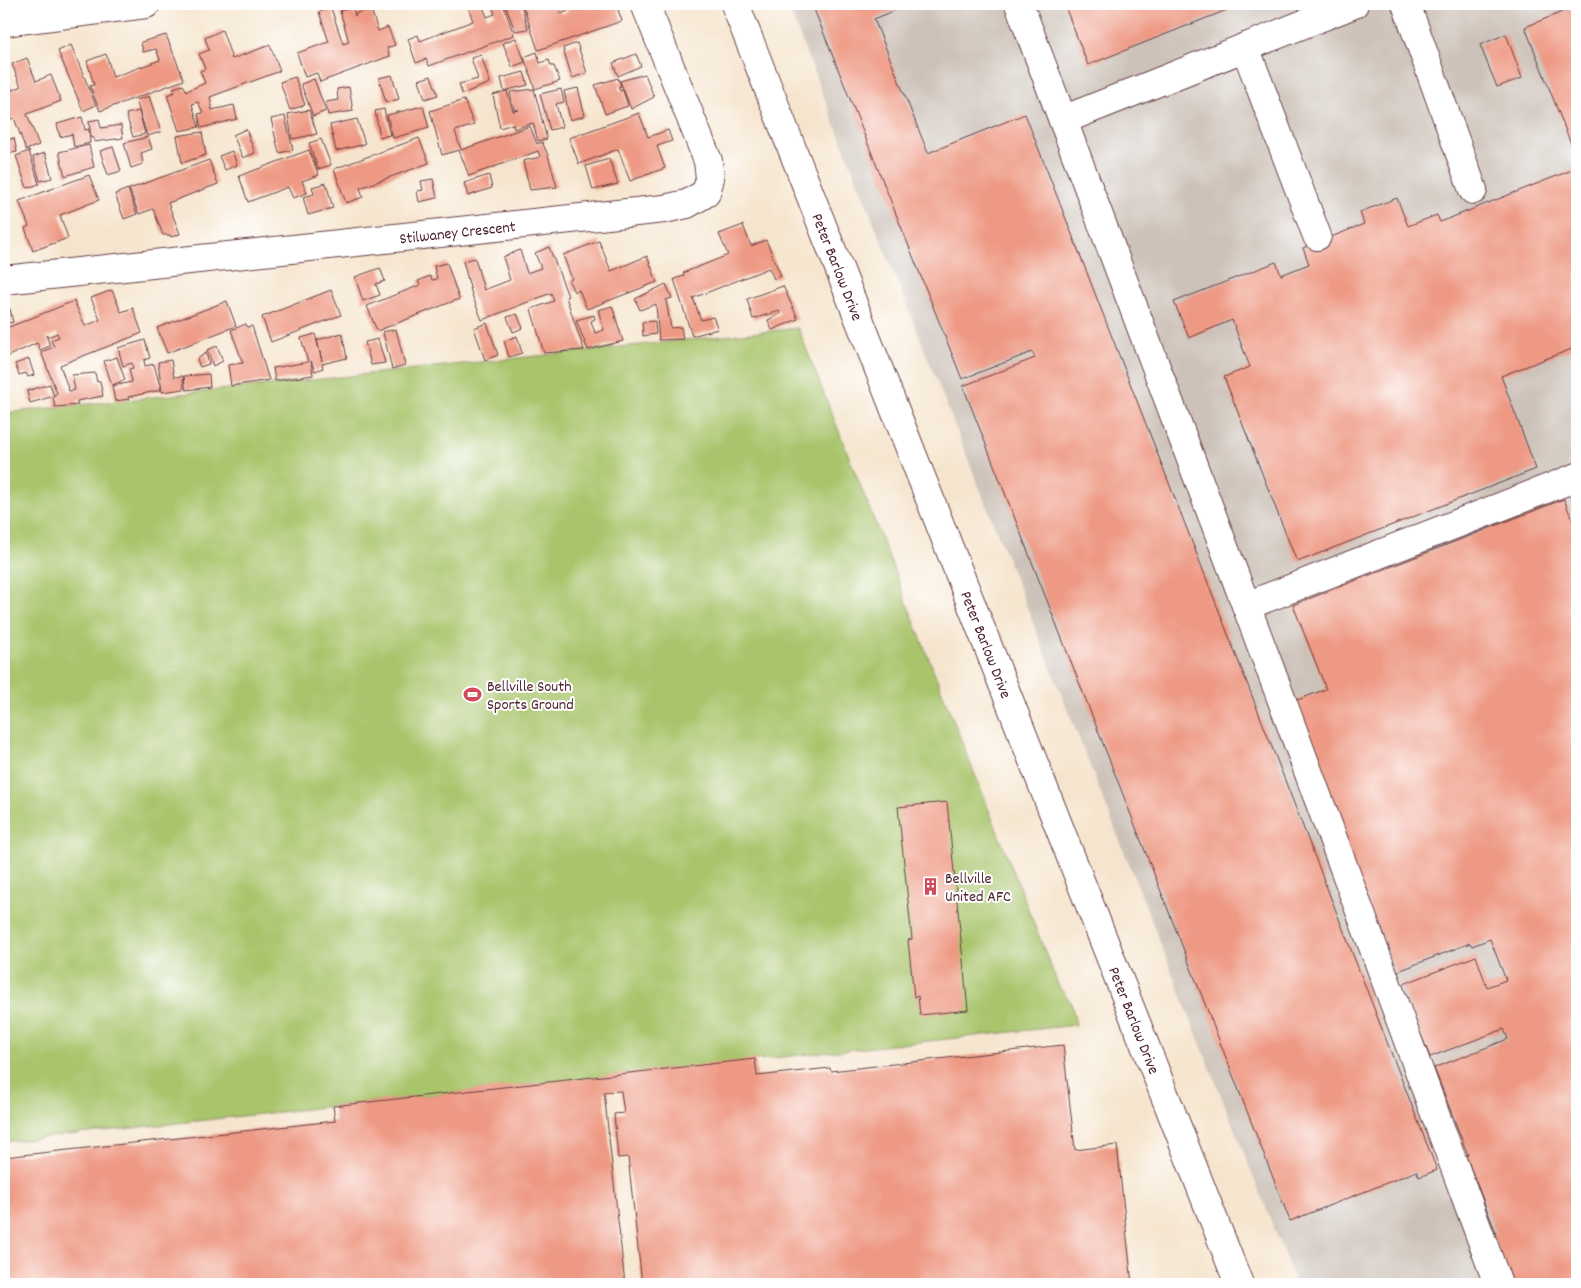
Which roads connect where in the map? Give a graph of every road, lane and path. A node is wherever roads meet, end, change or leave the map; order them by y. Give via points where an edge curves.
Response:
1 (146, 4) edge
2 (645, 4) edge
3 (735, 4) edge
4 (1019, 4) edge
5 (1354, 4) edge
6 (1406, 4) edge
7 (4, 22) edge
8 (1245, 47) junction
9 (1063, 120) junction
10 (1474, 190) dead end
11 (1317, 236) dead end
12 (4, 280) edge
13 (1577, 477) edge
14 (1246, 606) junction
15 (1239, 1284) edge
16 (1498, 1284) edge

1 - 7 street
2 - 12 street, Stilwaney Crescent via 706,152 710,178 706,193 697,200 664,209
3 - 15 street, Peter Barlow Drive
4 - 9 street
5 - 8 street
6 - 10 street
8 - 9 street
8 - 11 street
9 - 14 street
13 - 14 street
14 - 16 street

